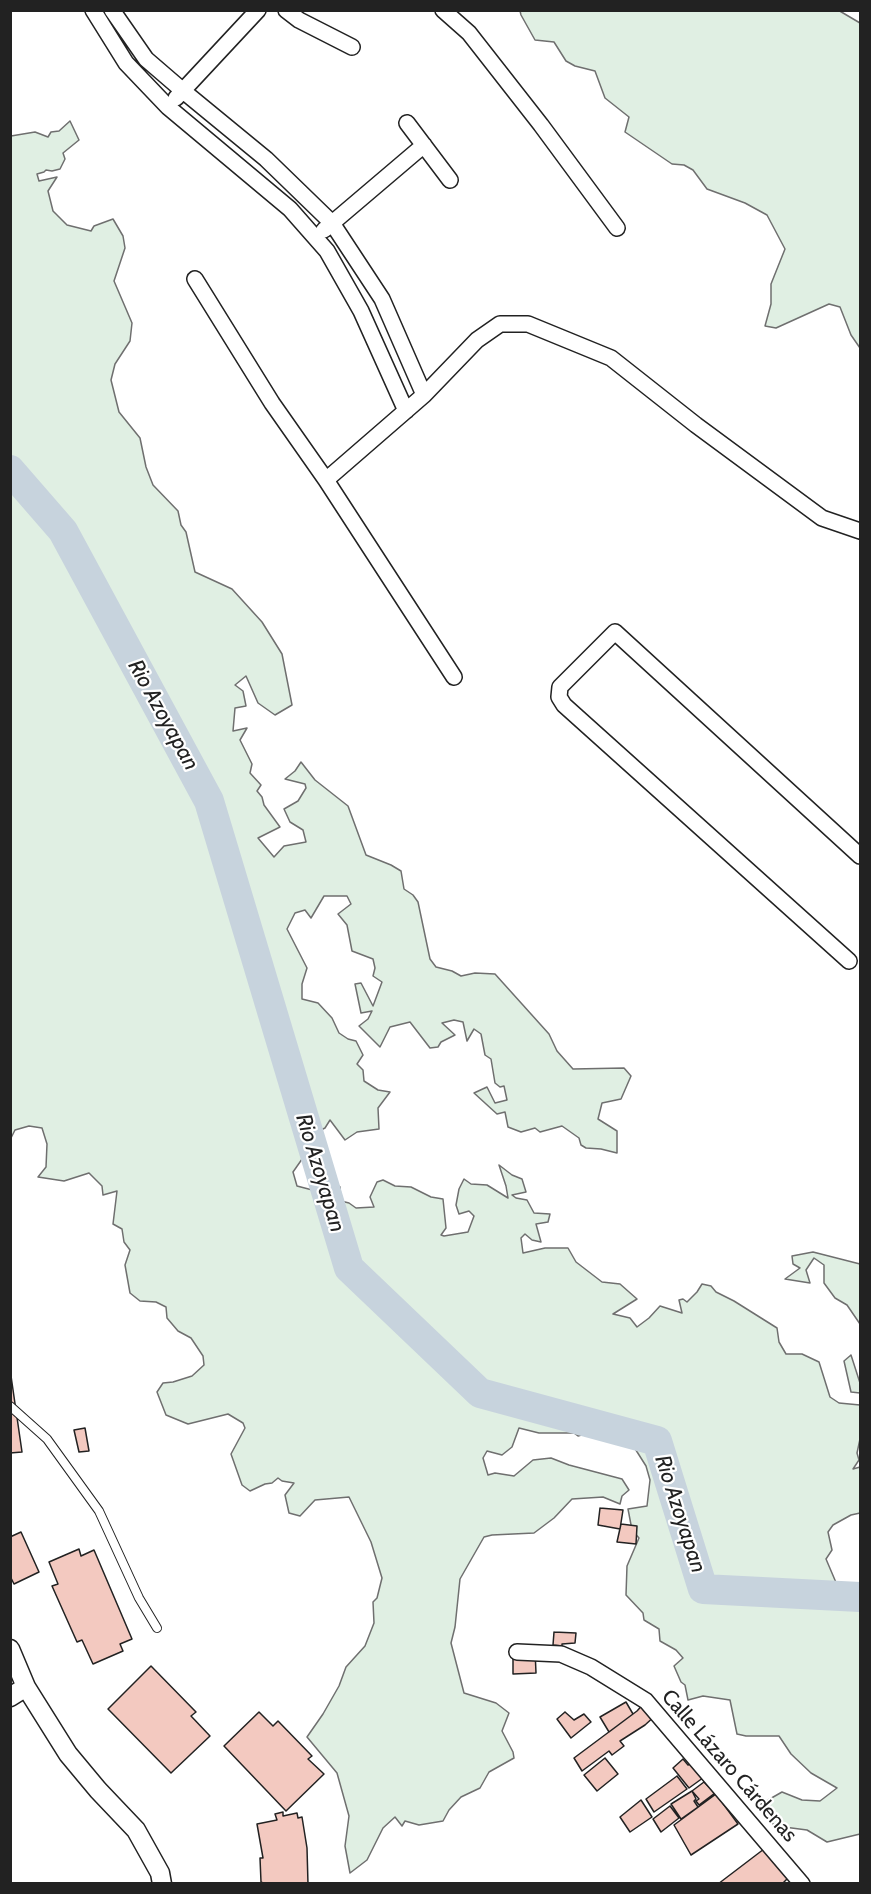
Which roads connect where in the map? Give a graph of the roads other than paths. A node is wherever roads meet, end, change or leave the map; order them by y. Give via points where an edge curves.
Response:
1 (93, 10) edge
2 (112, 10) edge
3 (258, 10) edge
4 (286, 10) edge
5 (442, 10) edge
6 (352, 47) dead end
7 (182, 90) junction
8 (168, 107) junction
9 (407, 123) dead end
10 (424, 145) junction
11 (450, 180) dead end
12 (332, 224) junction
13 (618, 228) dead end
14 (315, 238) junction
15 (195, 279) dead end
16 (424, 395) junction
17 (406, 411) junction
18 (326, 480) junction
19 (861, 531) edge
20 (454, 676) dead end
21 (861, 856) edge
22 (849, 961) dead end
23 (10, 1406) edge
24 (157, 1628) dead end
25 (10, 1649) edge
26 (517, 1652) dead end
27 (26, 1687) junction
28 (10, 1697) edge
29 (162, 1884) edge
30 (802, 1884) edge

1 - 8 street via 126,63
2 - 7 street via 146,59
3 - 7 street
4 - 6 street
5 - 13 street via 469,33
7 - 8 street
7 - 12 street via 266,159
8 - 14 street via 290,209
9 - 10 street
10 - 11 street
10 - 12 street
12 - 14 street
12 - 16 street via 381,299
14 - 17 street via 327,251 361,311
15 - 18 street via 272,403
16 - 17 street
16 - 19 street via 492,329 500,324 528,324 611,358 822,518
17 - 18 street
18 - 20 street
21 - 22 street via 615,632 560,687 559,697 564,705
23 - 24 lane via 47,1439 99,1511
25 - 27 street
26 - 30 street, Calle Lázaro Cárdenas via 561,1654 591,1667 646,1701
27 - 28 street
27 - 29 street via 68,1754 135,1830 160,1873

